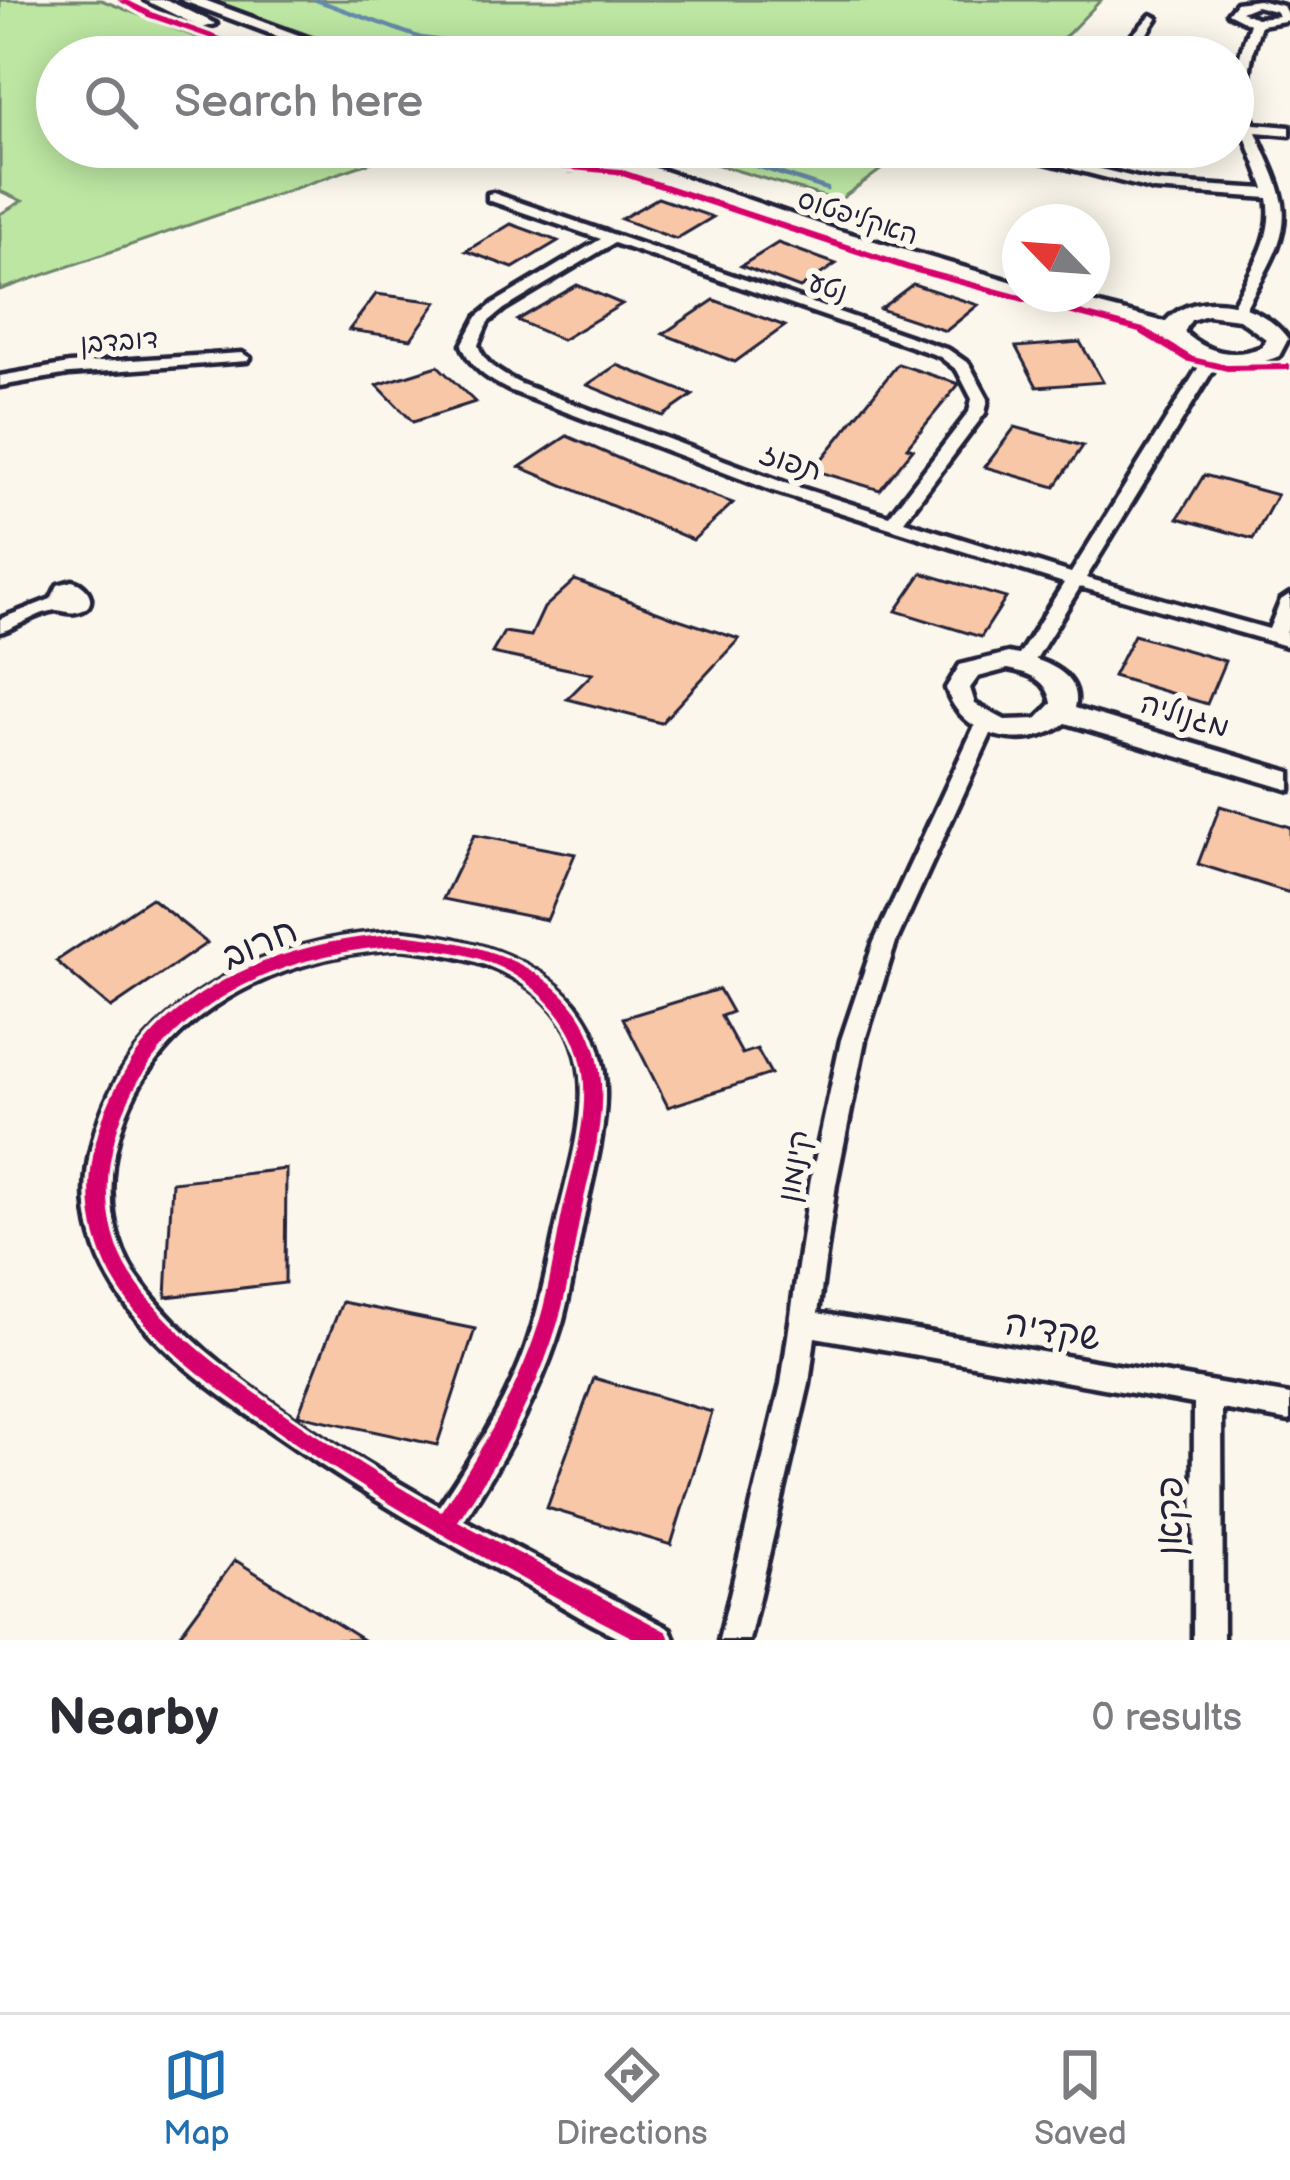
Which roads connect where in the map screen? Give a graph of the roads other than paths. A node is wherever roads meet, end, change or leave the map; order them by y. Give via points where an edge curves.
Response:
1 (153, 0) edge
2 (190, 0) edge
3 (1264, 2) edge
4 (1288, 17) edge
5 (1151, 18) dead end
6 (1256, 22) junction
7 (248, 36) edge
8 (290, 36) edge
9 (1139, 36) edge
10 (1249, 36) edge
11 (1254, 128) edge
12 (1290, 130) edge
13 (1254, 147) edge
14 (665, 168) edge
15 (677, 168) edge
16 (1082, 168) edge
17 (1273, 194) junction
18 (494, 197) dead end
19 (611, 238) junction
20 (1002, 267) edge
21 (1002, 286) edge
22 (1110, 298) edge
23 (1110, 309) edge
24 (1237, 311) junction
25 (1178, 323) junction
26 (1281, 347) edge
27 (1213, 357) junction
28 (242, 358) dead end
29 (0, 382) edge
30 (892, 524) junction
31 (1074, 580) junction
32 (1290, 601) edge
33 (58, 602) dead end
34 (0, 626) edge
35 (1283, 639) edge
36 (1024, 663) junction
37 (1062, 713) junction
38 (986, 723) junction
39 (1290, 781) edge
40 (804, 1323) junction
41 (1208, 1393) junction
42 (1290, 1408) edge
43 (443, 1526) junction
44 (659, 1640) edge
45 (734, 1640) edge
46 (1208, 1640) edge

1 - 7 main road
2 - 8 main road
3 - 4 street
3 - 6 street via 1234,10
4 - 6 street
5 - 9 street
6 - 10 street
11 - 12 street
13 - 17 street
14 - 21 main road, האקליפטוס via 830,234
15 - 20 main road, האקליפטוס
16 - 17 street via 1154,186
17 - 24 street via 1270,246
18 - 19 street, נטע
19 - 30 street, נטע via 944,352 963,367 976,384 976,413
19 - 30 street, תפוז via 482,320 470,345 475,359 535,395
22 - 25 main road
23 - 25 main road
24 - 25 main road via 1207,309
24 - 26 main road via 1264,322
25 - 27 main road via 1187,348
26 - 27 main road via 1248,359
27 - 31 street
28 - 29 street, דובדבן via 87,367
30 - 31 street, תפוז
31 - 35 street, תפוז
31 - 36 street
32 - 35 street
33 - 34 street
36 - 37 street via 1059,683
36 - 38 street via 980,665 961,679 958,698
37 - 38 street via 1038,728
37 - 39 street, מגנוליה
38 - 40 street, קינמון via 885,942 853,1040
40 - 41 street, שקדיה
40 - 45 street, קינמון
41 - 42 street, שקדיה
41 - 46 street, פקאן
43 - 43 street, חרוב via 332,1462 190,1355 125,1282 100,1222 98,1173 109,1118 136,1065 212,996 323,948 421,940 524,970 578,1026 591,1066 591,1125 545,1335 490,1452
43 - 44 street, חרוב

